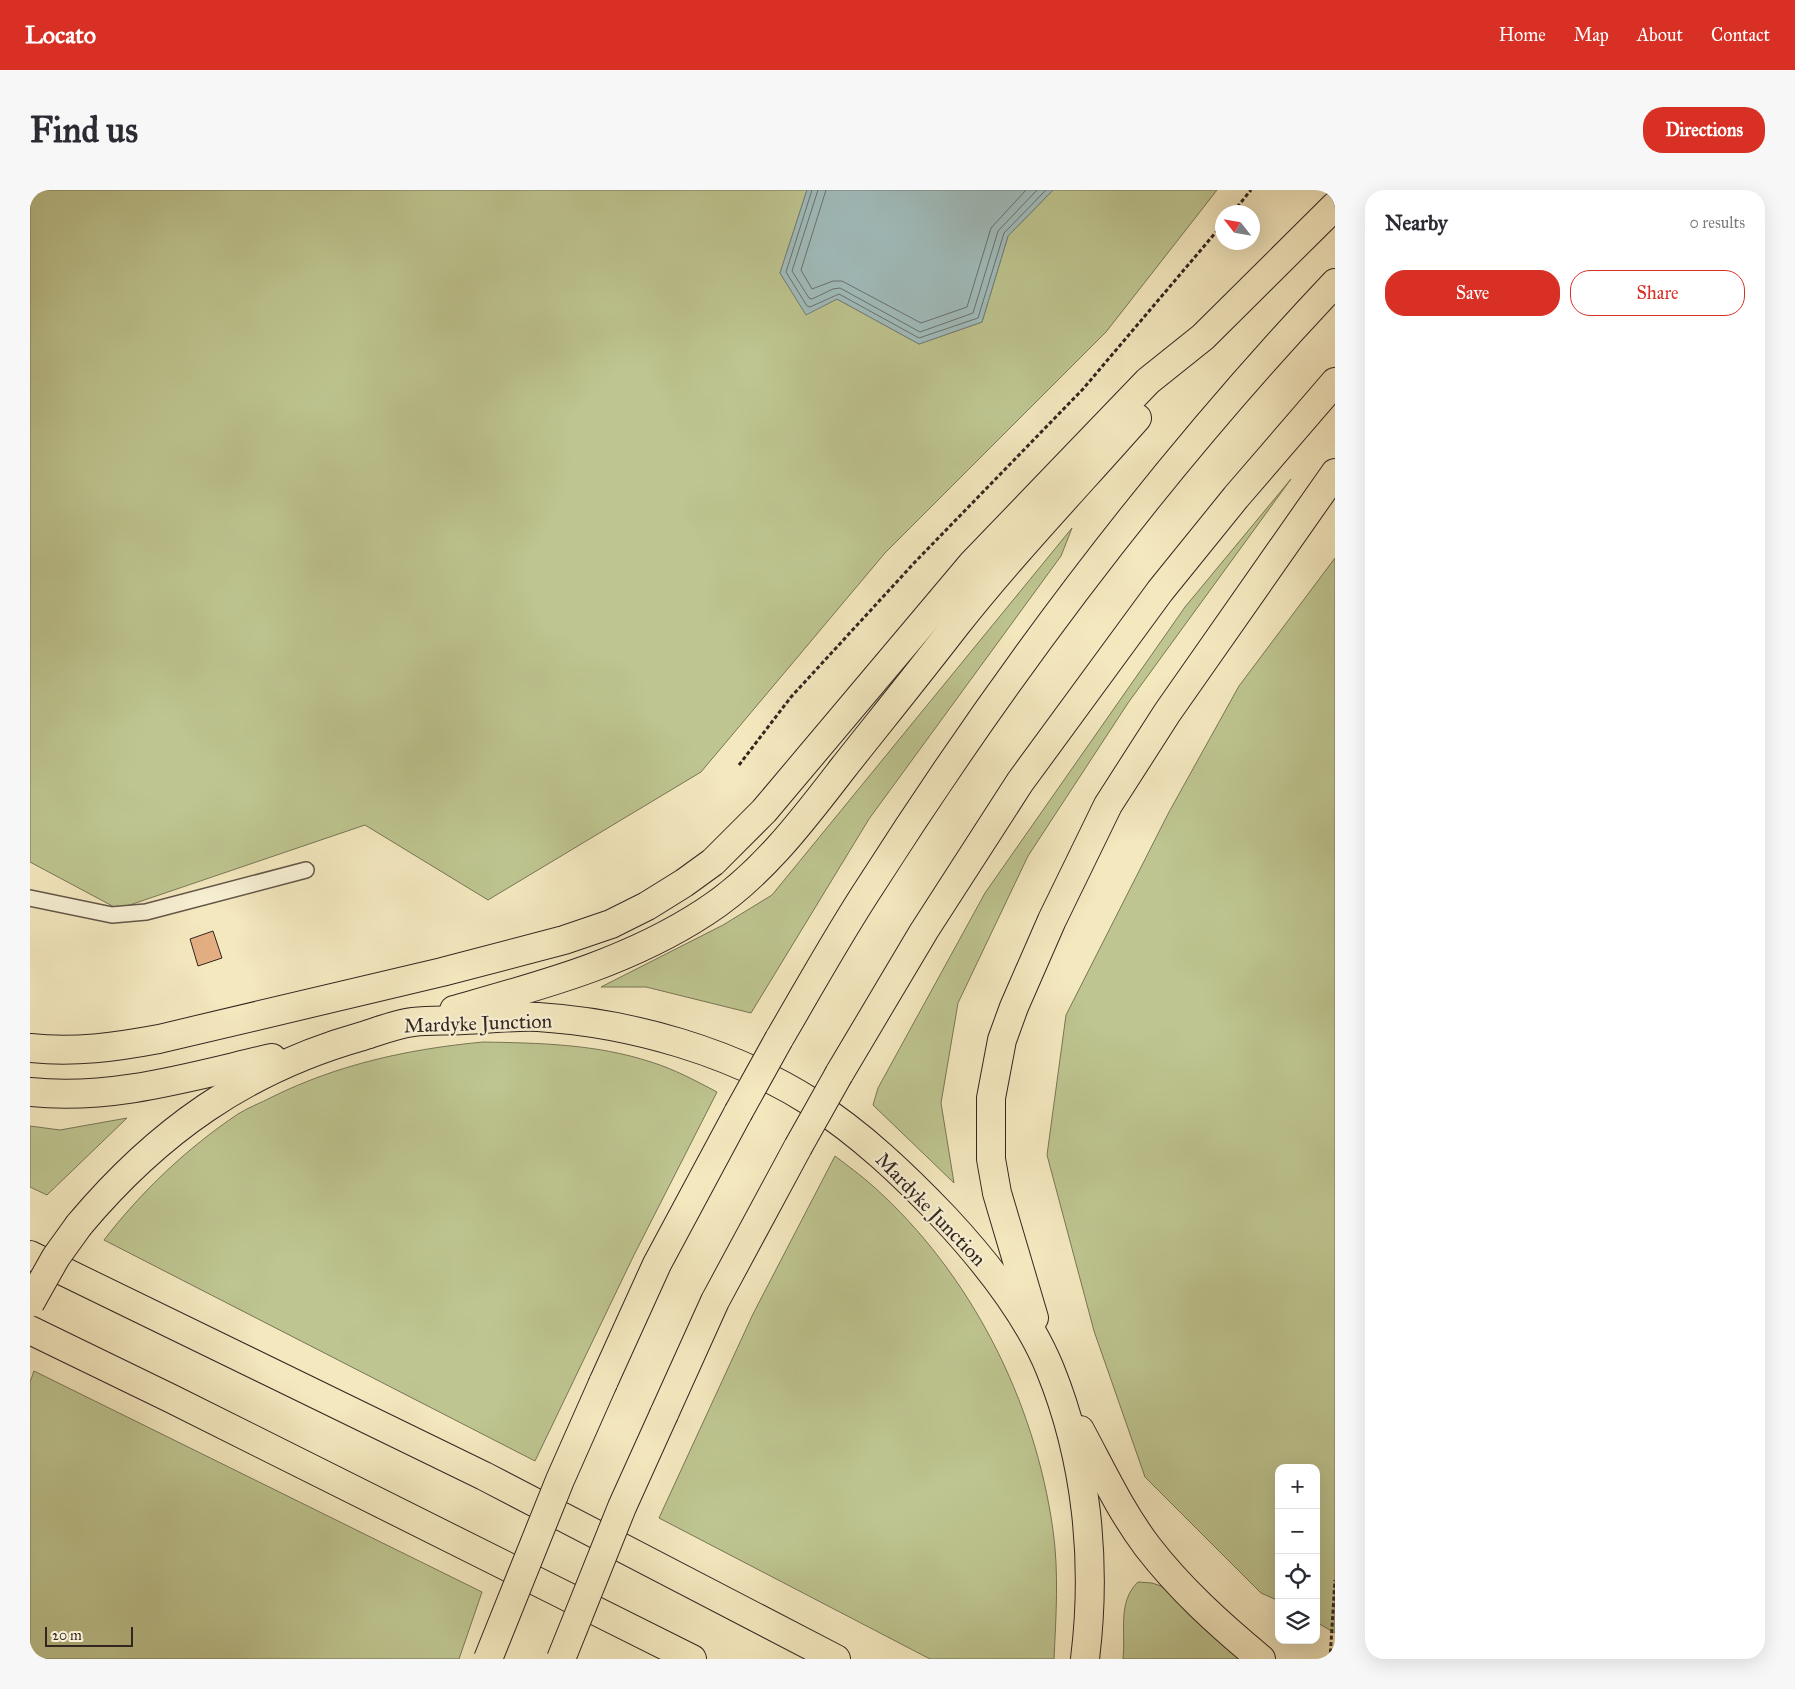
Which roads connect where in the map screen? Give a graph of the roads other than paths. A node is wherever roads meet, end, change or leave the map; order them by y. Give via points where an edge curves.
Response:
1 (1335, 206) edge
2 (1335, 283) edge
3 (1203, 337) junction
4 (1335, 382) edge
5 (1335, 473) edge
6 (306, 870) dead end
7 (30, 898) edge
8 (411, 1022) junction
9 (354, 1038) junction
10 (30, 1048) edge
11 (30, 1092) edge
12 (30, 1255) edge
13 (30, 1303) edge
14 (30, 1330) edge
15 (1052, 1376) junction
16 (488, 1659) edge
17 (561, 1659) edge
18 (692, 1659) edge
19 (836, 1659) edge
20 (1085, 1659) edge
21 (1261, 1659) edge

1 - 3 highway
2 - 16 highway, bridge via 1226,404 1144,503 1013,675 869,887 779,1039 657,1264 560,1480
3 - 8 highway via 1159,393 975,600 808,813 744,882 707,911 658,941 602,965
3 - 10 highway via 1148,381 972,564 739,838 705,867 647,906 611,924 564,940 159,1039 74,1050
4 - 17 highway, bridge via 1229,505 1094,679 1020,782 924,931 839,1074 715,1301 622,1507
5 - 15 highway via 1167,713 1108,806 1052,920 1002,1040 990,1098 991,1159 996,1194
6 - 7 lane via 146,912 112,915
8 - 9 highway, Mardyke Junction
8 - 15 highway, Mardyke Junction via 536,1017 601,1025 650,1035 704,1052 750,1070 810,1102 888,1162 970,1245 1008,1294
9 - 11 highway via 160,1084 103,1092
9 - 13 highway, Mardyke Junction, bridge via 304,1054 270,1070 188,1119 124,1175 79,1225
12 - 19 highway via 484,1476
14 - 18 highway
15 - 20 highway, Mardyke Junction via 1078,1462 1090,1539 1090,1618
15 - 21 highway via 1124,1510 1147,1545 1208,1614

